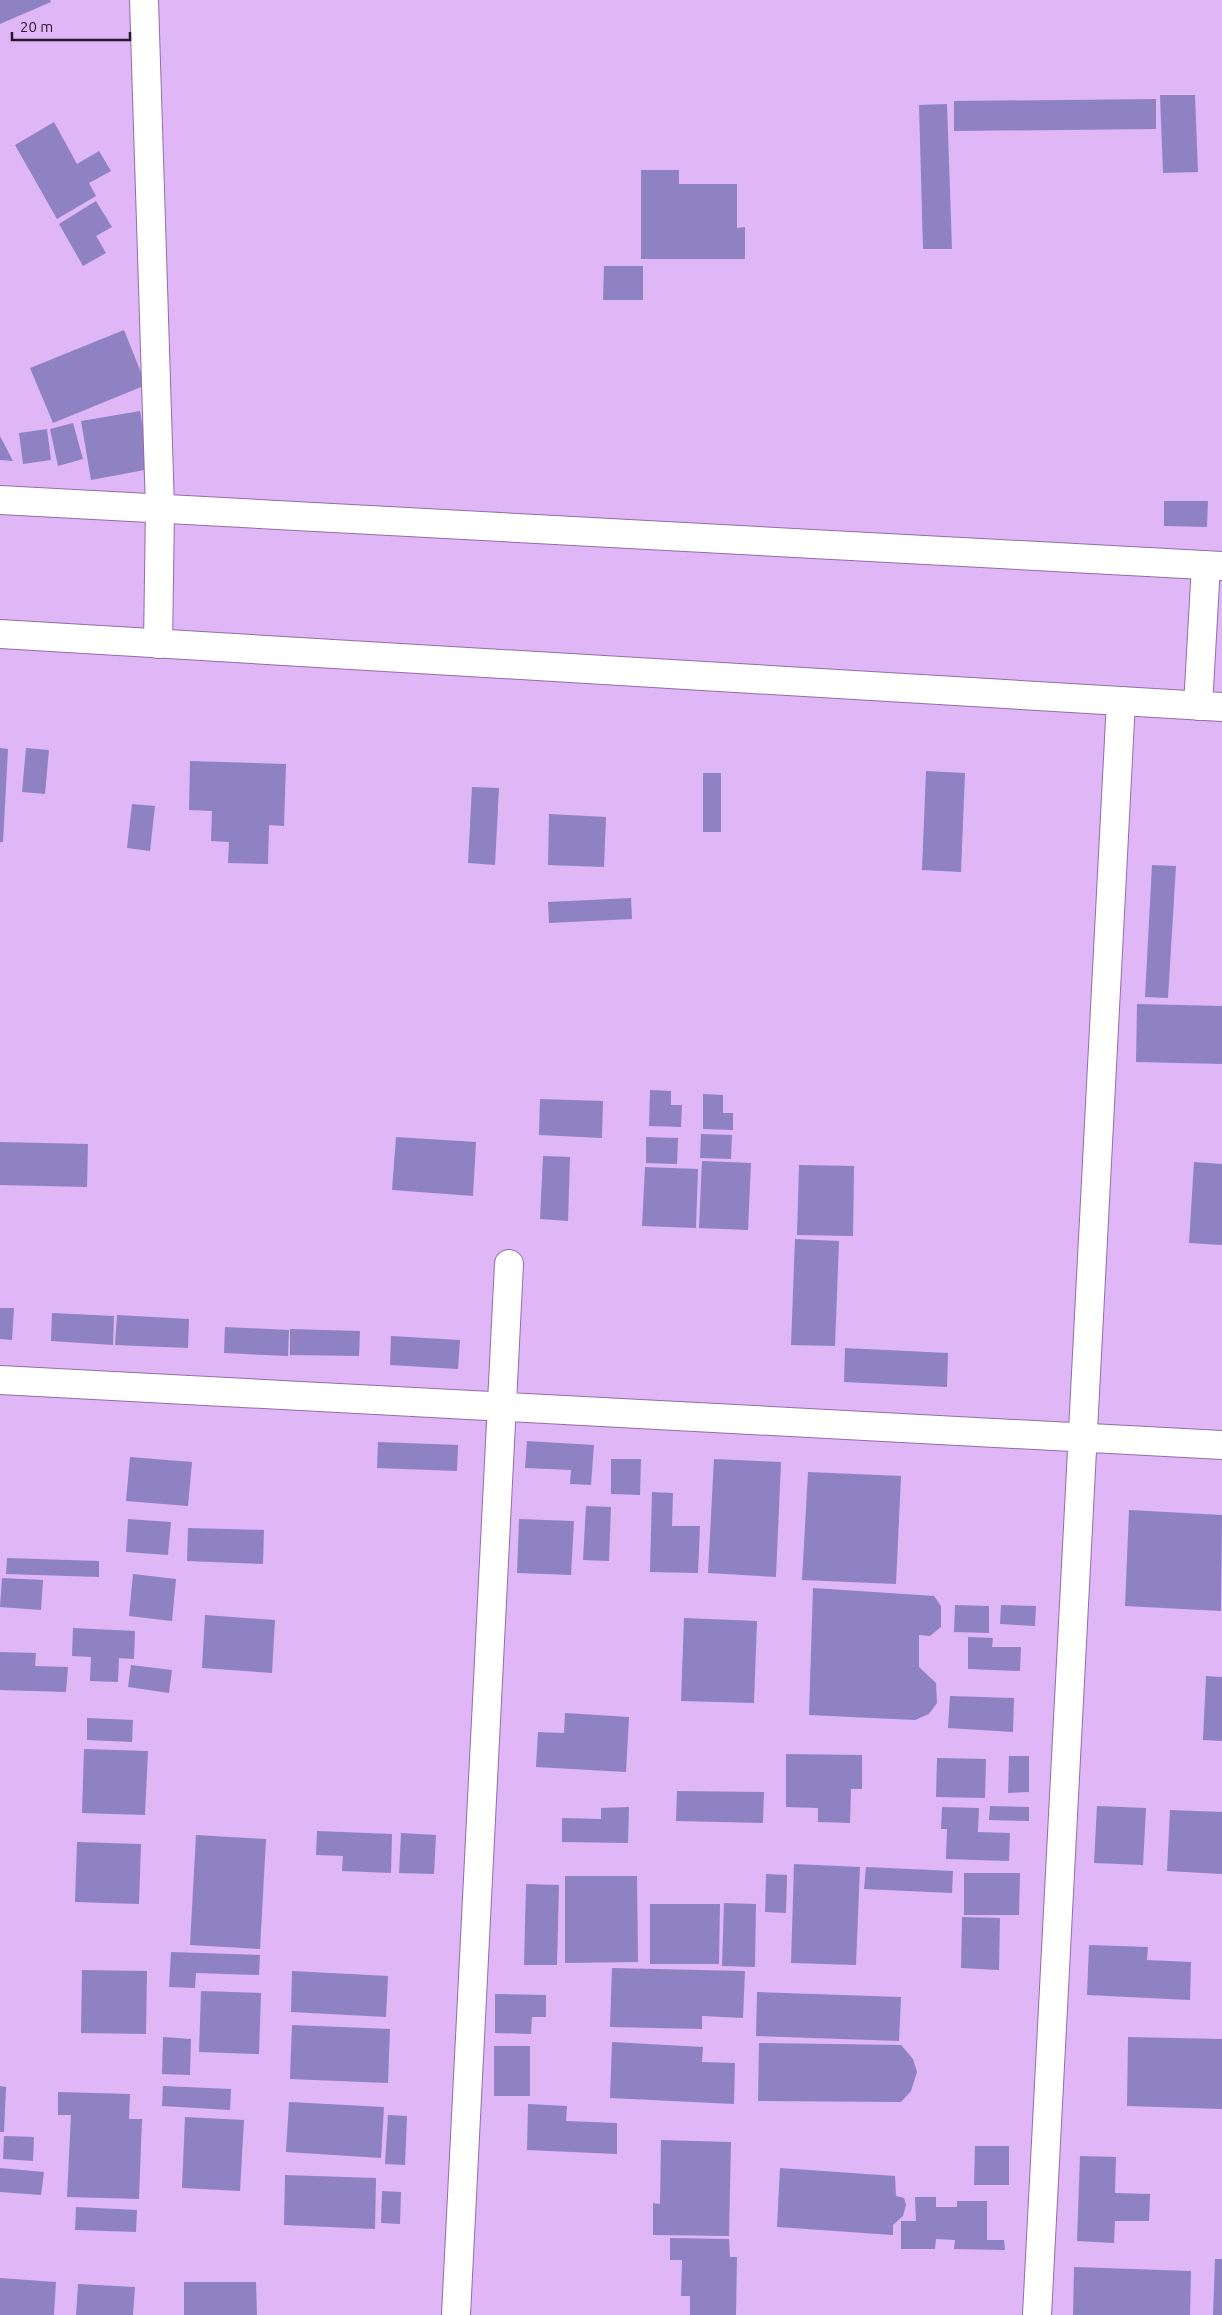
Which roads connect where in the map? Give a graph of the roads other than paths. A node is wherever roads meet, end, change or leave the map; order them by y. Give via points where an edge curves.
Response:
1 (144, 0) edge
2 (0, 500) edge
3 (160, 508) junction
4 (1214, 566) edge
5 (0, 634) edge
6 (158, 644) junction
7 (1121, 701) junction
8 (1210, 707) edge
9 (509, 1264) dead end
10 (0, 1380) edge
11 (502, 1407) junction
12 (1083, 1438) junction
13 (1222, 1445) edge
14 (456, 2315) edge
15 (1037, 2315) edge

1 - 3 street
2 - 3 street
3 - 4 street
3 - 6 street
4 - 8 street
5 - 6 street
6 - 7 street
7 - 8 street
7 - 12 street
9 - 11 street
10 - 11 street
11 - 12 street
11 - 14 street
12 - 13 street
12 - 15 street

